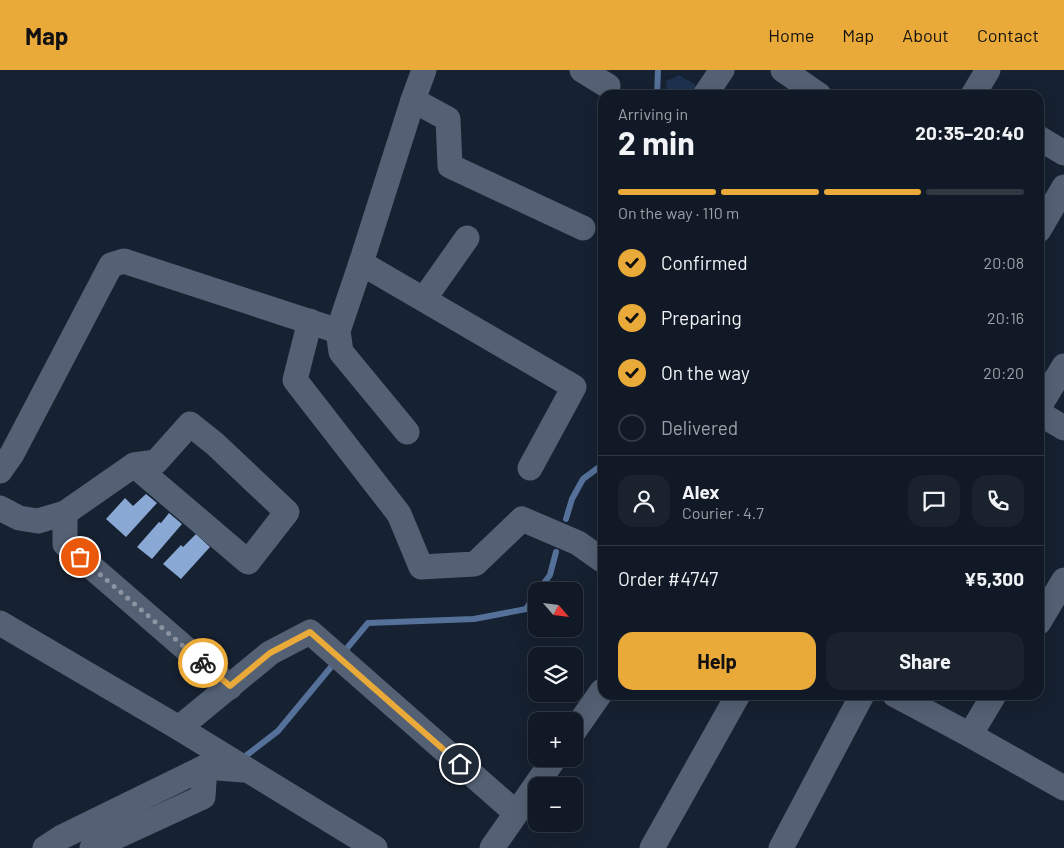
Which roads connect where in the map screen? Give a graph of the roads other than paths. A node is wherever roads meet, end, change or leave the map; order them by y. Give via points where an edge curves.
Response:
1 (424, 70) edge
2 (582, 70) edge
3 (722, 70) edge
4 (783, 70) edge
5 (988, 70) edge
6 (608, 86) dead end
7 (708, 90) edge
8 (812, 90) edge
9 (976, 90) edge
10 (413, 100) junction
11 (1044, 141) edge
12 (1064, 153) edge
13 (1064, 187) edge
14 (1044, 221) edge
15 (583, 228) dead end
16 (466, 238) dead end
17 (362, 263) junction
18 (424, 299) junction
19 (310, 321) junction
20 (338, 331) junction
21 (1064, 366) edge
22 (1044, 399) edge
23 (1044, 416) edge
24 (1064, 428) edge
25 (407, 432) dead end
26 (134, 465) junction
27 (530, 468) dead end
28 (0, 471) edge
29 (0, 508) edge
30 (65, 513) junction
31 (598, 557) edge
32 (1064, 580) edge
33 (1044, 614) edge
34 (0, 623) edge
35 (230, 686) junction
36 (598, 697) edge
37 (735, 700) edge
38 (859, 700) edge
39 (904, 700) edge
40 (991, 700) edge
41 (583, 718) edge
42 (179, 728) junction
43 (970, 735) junction
44 (205, 767) junction
45 (548, 767) edge
46 (247, 770) junction
47 (1064, 788) edge
48 (516, 813) junction
49 (45, 848) edge
50 (92, 848) edge
51 (375, 848) edge
52 (492, 848) edge
53 (652, 848) edge
54 (781, 848) edge

1 - 10 street
2 - 6 street
3 - 7 street
4 - 8 street
5 - 9 street
10 - 15 street via 448,119 450,166
10 - 17 street
11 - 12 street
13 - 14 street
16 - 18 street
17 - 18 street
17 - 20 street
18 - 27 street via 574,387
19 - 20 street
19 - 28 street via 124,261 111,265
19 - 31 street via 295,380 399,514 421,567 475,564 522,519 578,543
20 - 25 street via 341,352
21 - 22 street
23 - 24 street
26 - 26 street via 248,562 287,512 190,424 156,462
26 - 30 street
29 - 30 street via 19,518 38,521
30 - 35 street via 65,544
32 - 33 street
34 - 42 street
35 - 42 street
35 - 48 street via 270,653 310,632
36 - 41 street
37 - 53 street
38 - 54 street
39 - 43 street
40 - 43 street
42 - 46 street
43 - 47 street
44 - 46 street
44 - 49 street
44 - 50 street via 203,797
45 - 48 street
46 - 51 street
48 - 52 street

